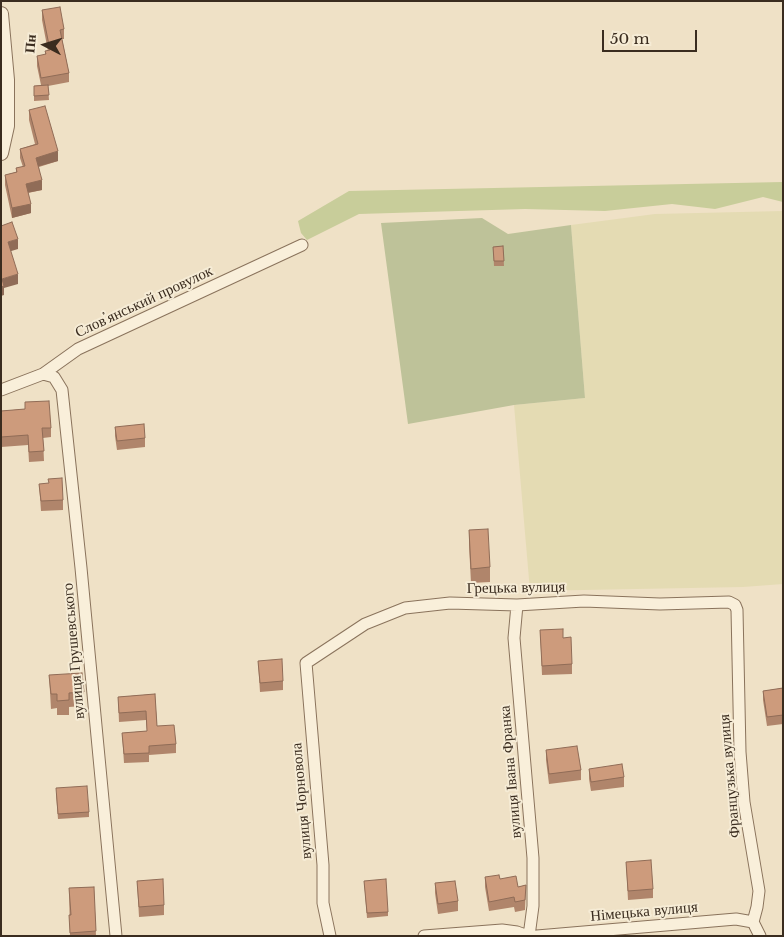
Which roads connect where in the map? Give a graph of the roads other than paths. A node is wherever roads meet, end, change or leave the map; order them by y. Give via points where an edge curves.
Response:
1 (1, 14) edge
2 (1, 153) edge
3 (302, 245) dead end
4 (43, 374) junction
5 (1, 390) edge
6 (517, 605) junction
7 (737, 610) joint
8 (306, 663) joint
9 (753, 922) junction
10 (116, 936) edge
11 (330, 936) edge
12 (424, 936) edge
13 (528, 936) edge
14 (537, 936) edge
15 (760, 936) edge

1 - 2 street via 7,126
3 - 4 street, Словʼянський провулок via 78,349
4 - 5 street, Словʼянський провулок
4 - 10 street, вулиця Грушевського via 56,379 62,390
6 - 7 street, Грецька вулиця via 584,601 729,602
6 - 8 street, Грецька вулиця via 450,603 405,608 365,624
6 - 13 street, вулиця Івана Франка via 514,638 532,858 533,906
7 - 9 street, Французька вулиця via 744,802 760,891
8 - 11 street, вулиця Чорновола via 323,865 323,903
9 - 14 street, Німецька вулиця via 736,919
9 - 15 street
12 - 13 street via 502,930

